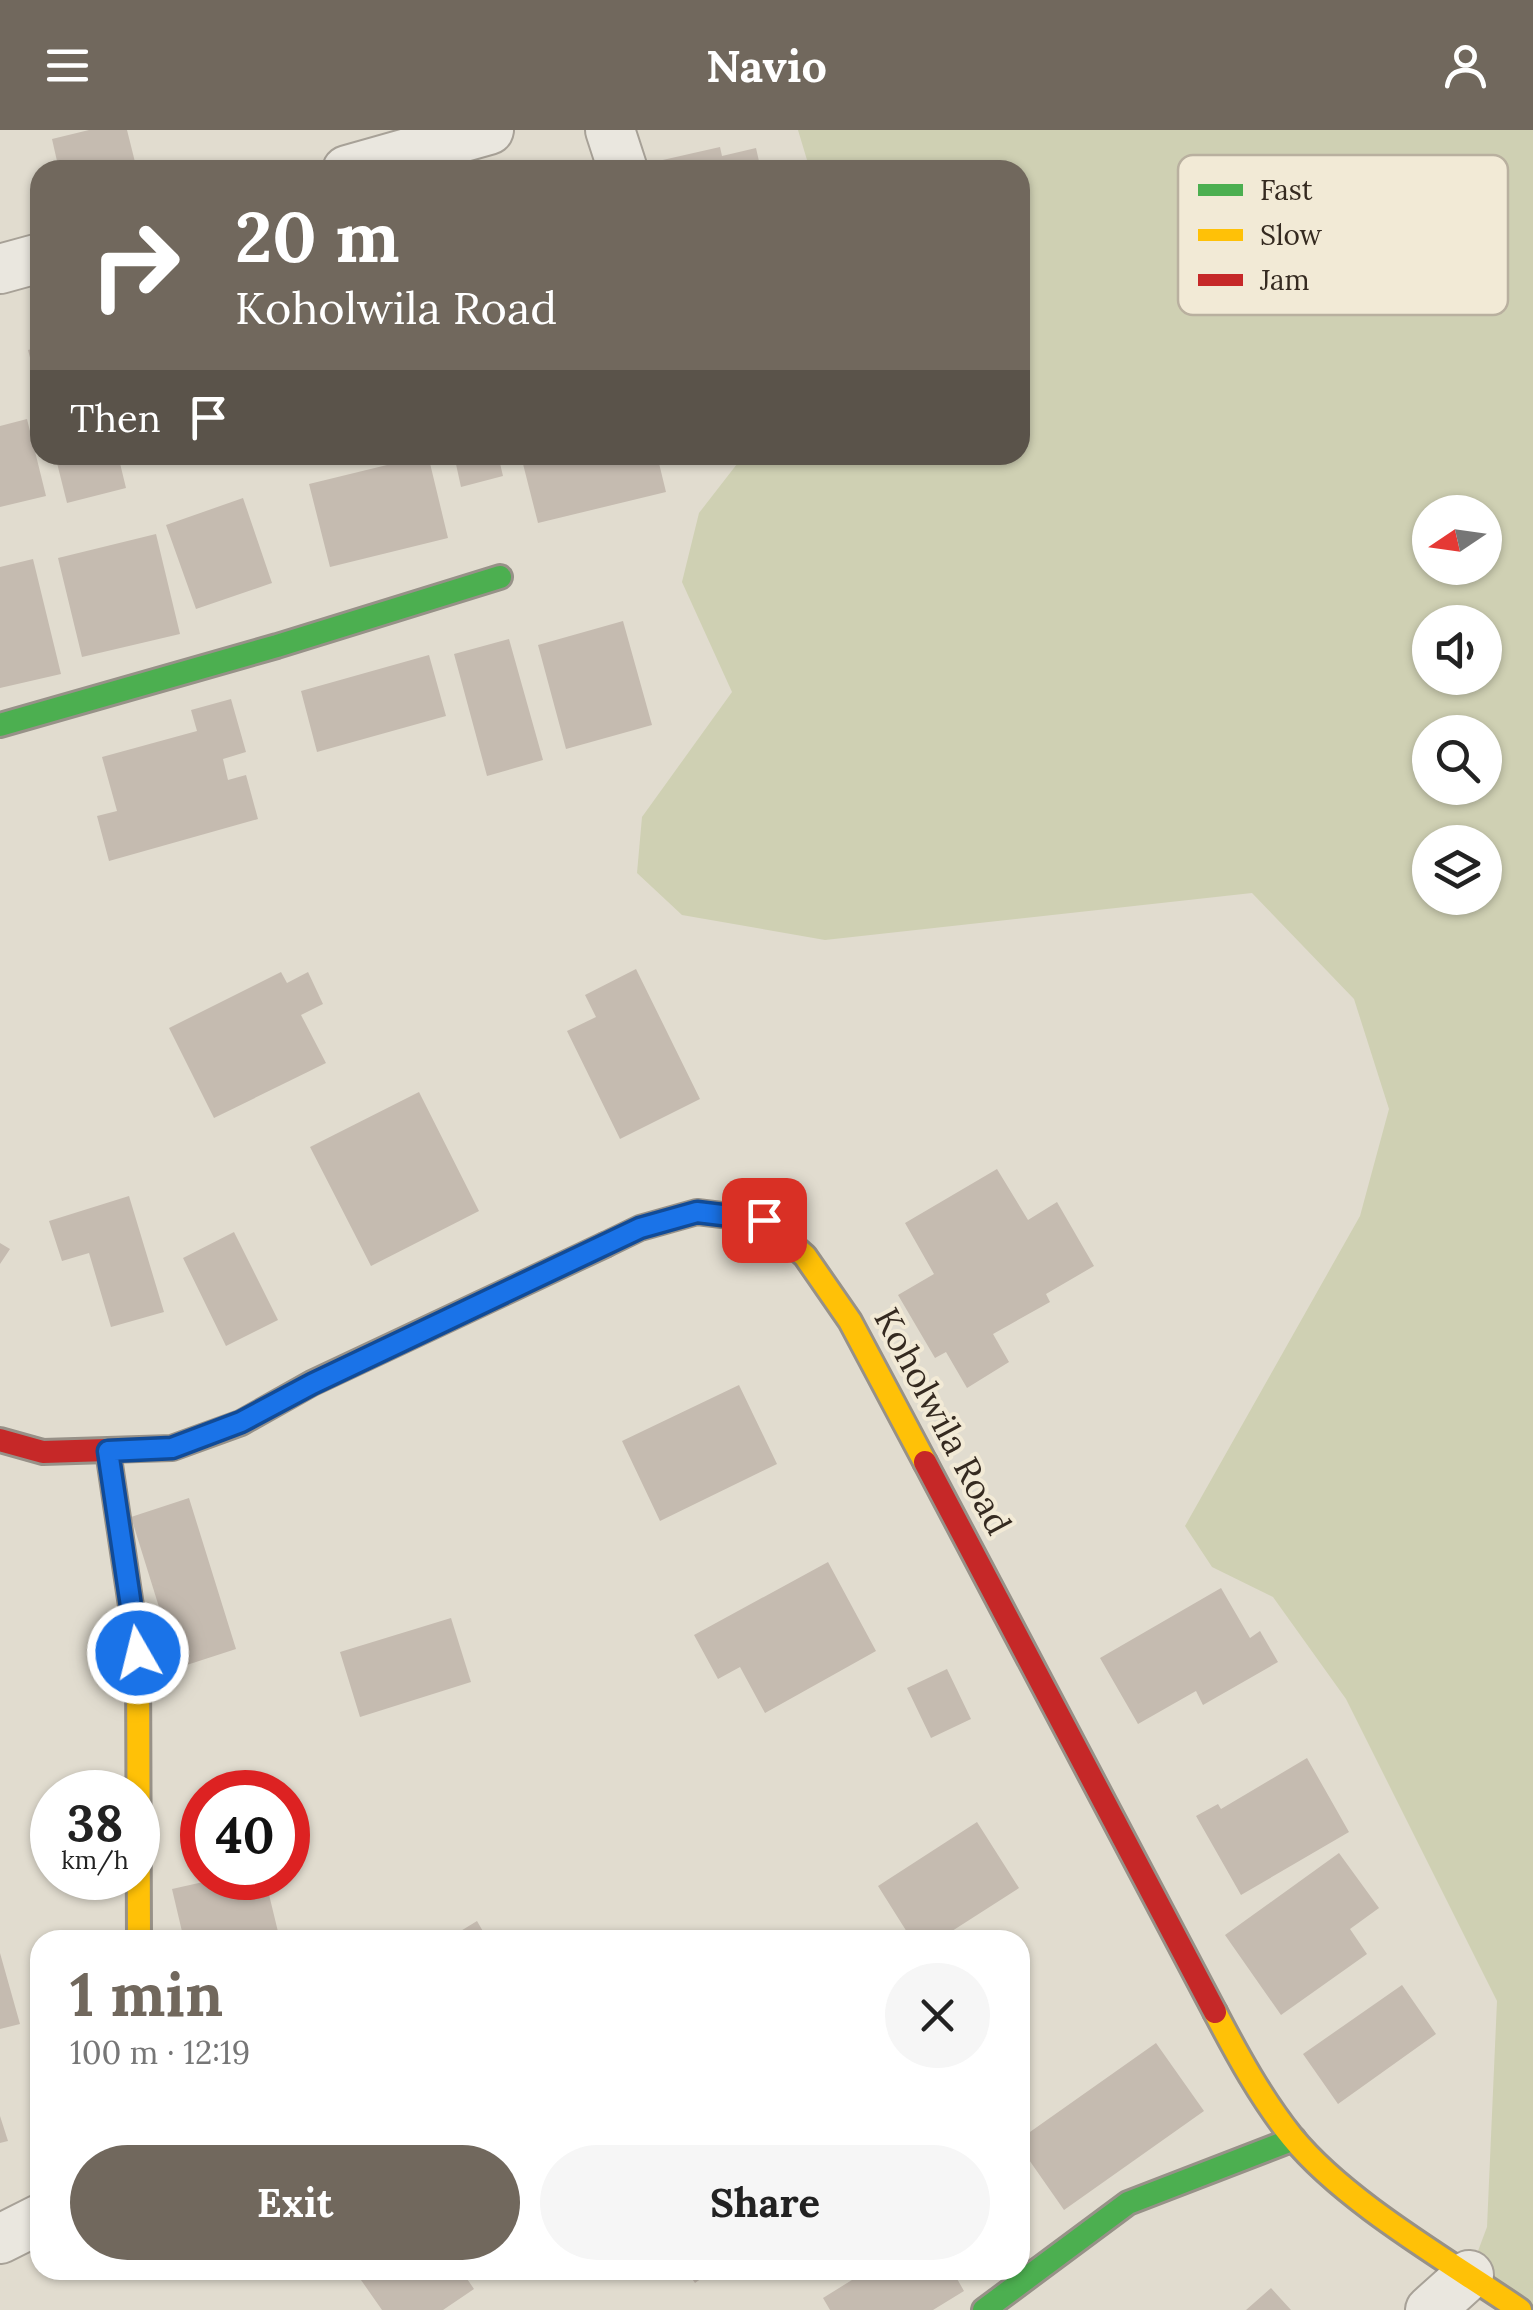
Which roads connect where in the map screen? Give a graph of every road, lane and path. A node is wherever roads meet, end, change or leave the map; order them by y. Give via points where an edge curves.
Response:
1 (488, 130) edge
2 (610, 130) edge
3 (382, 160) edge
4 (620, 160) edge
5 (30, 261) edge
6 (0, 269) edge
7 (500, 578) dead end
8 (0, 725) edge
9 (0, 1440) edge
10 (108, 1451) junction
11 (139, 1930) edge
12 (1294, 2138) junction
13 (30, 2224) edge
14 (0, 2239) edge
15 (1030, 2273) edge
16 (1469, 2275) junction
17 (1021, 2280) edge
18 (984, 2310) edge
19 (1430, 2310) edge
20 (1520, 2310) edge

1 - 3 street
2 - 4 street
5 - 6 street
7 - 8 street
9 - 10 street, Koholwila Road via 43,1452
10 - 11 street via 138,1653
10 - 12 street, Koholwila Road via 172,1448 241,1422 640,1228 697,1212 764,1220 804,1256 850,1321 1247,2073
12 - 15 street via 1128,2203
12 - 16 street, Koholwila Road via 1348,2192
13 - 14 street
16 - 19 street
16 - 20 street, Koholwila Road
17 - 18 street

